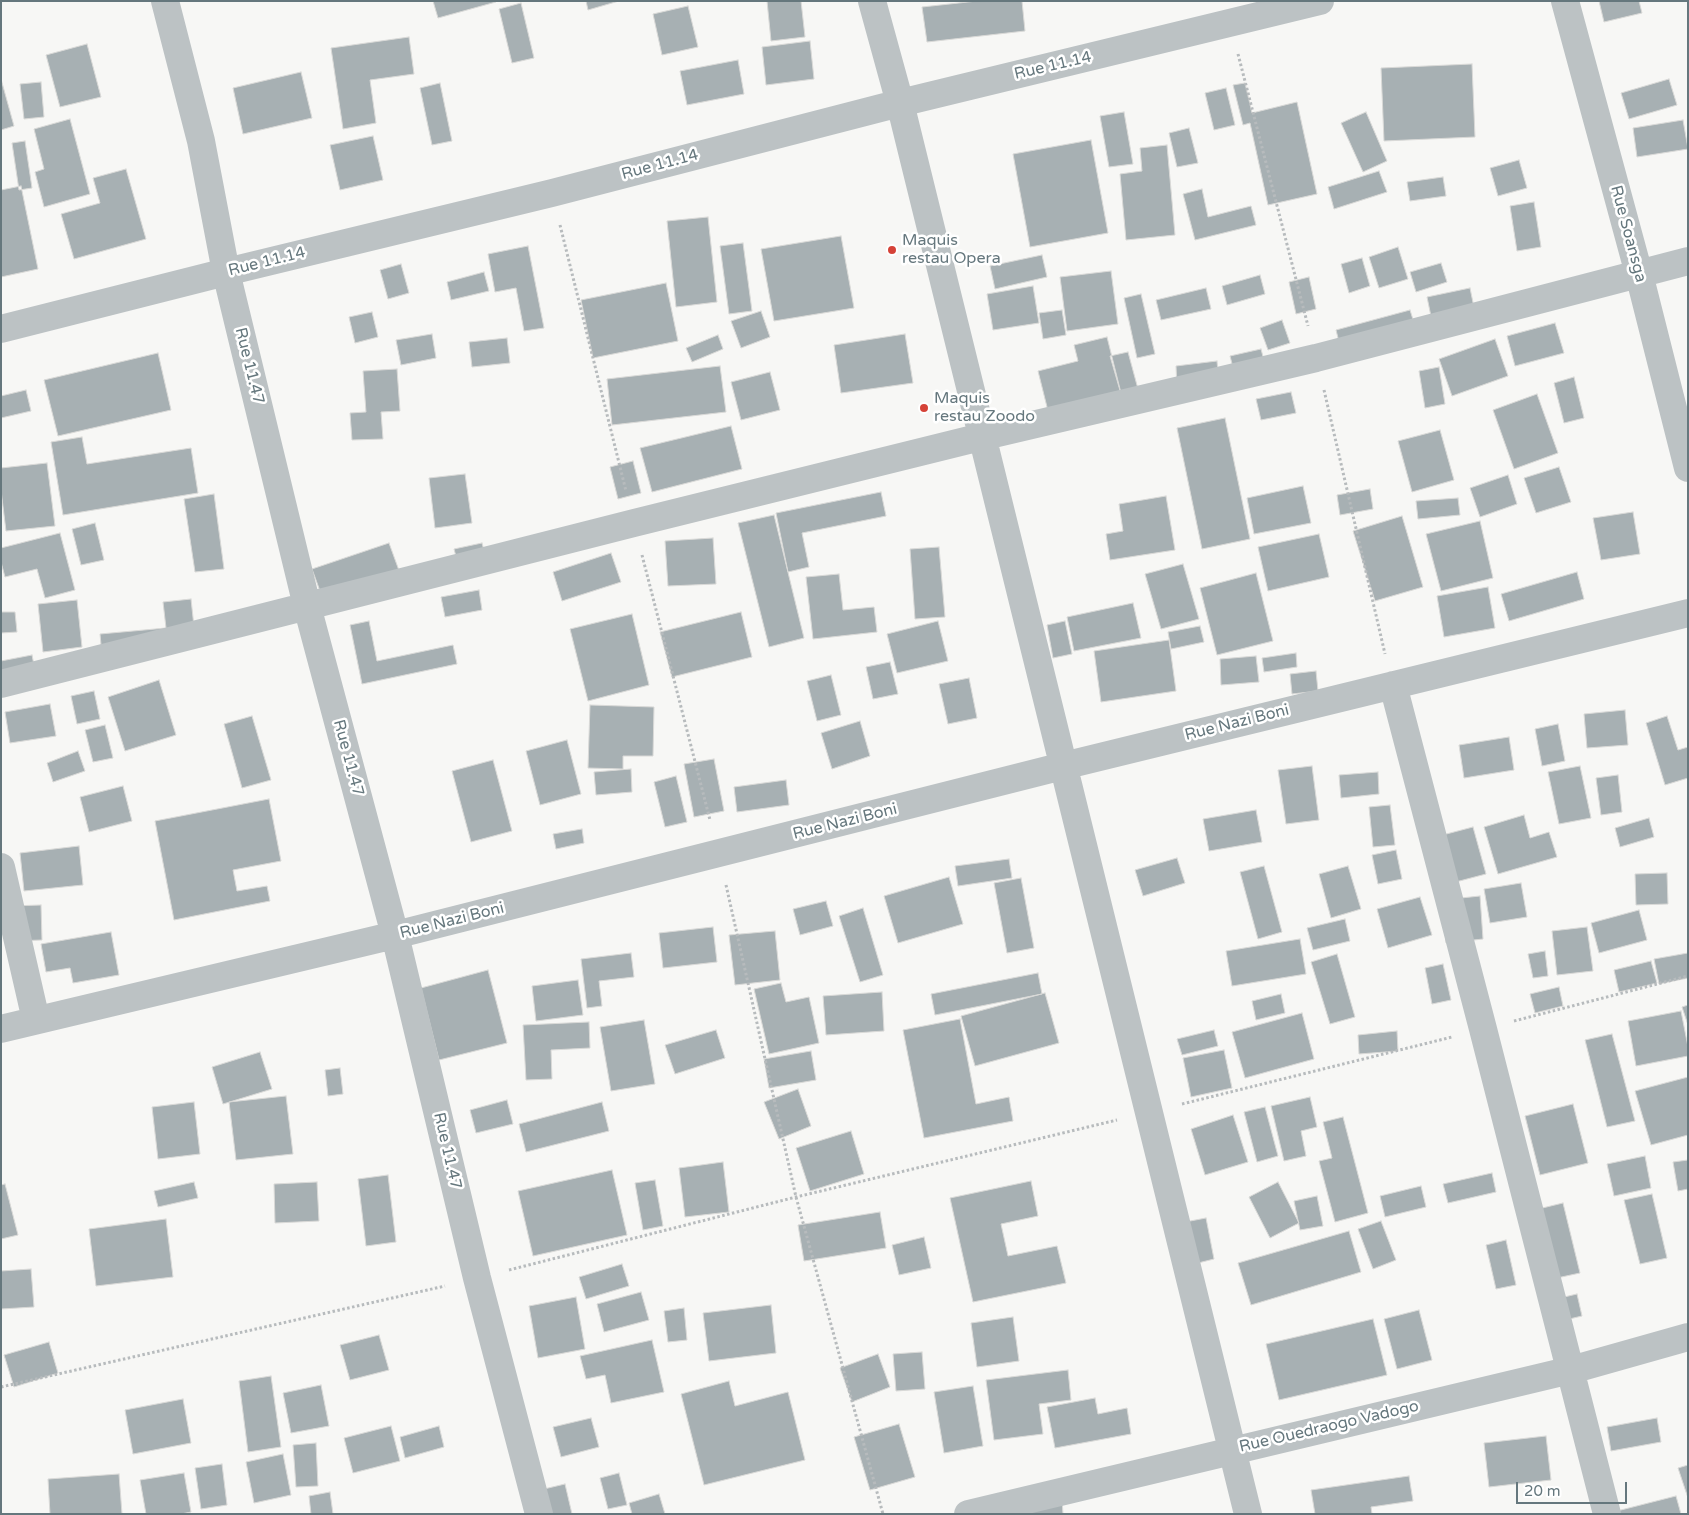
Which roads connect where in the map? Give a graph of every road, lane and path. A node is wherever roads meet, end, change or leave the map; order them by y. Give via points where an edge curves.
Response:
1 (165, 1) edge
2 (872, 1) edge
3 (1320, 1) edge
4 (1565, 1) edge
5 (900, 103) junction
6 (1688, 261) edge
7 (226, 272) junction
8 (1639, 274) junction
9 (1, 329) edge
10 (982, 437) junction
11 (1688, 468) edge
12 (307, 606) junction
13 (1688, 613) edge
14 (1, 684) edge
15 (1393, 685) junction
16 (1063, 766) junction
17 (1, 867) edge
18 (395, 935) junction
19 (1688, 976) edge
20 (36, 1020) junction
21 (1, 1029) edge
22 (1483, 1029) junction
23 (1150, 1112) junction
24 (477, 1278) junction
25 (1688, 1336) edge
26 (1570, 1370) junction
27 (1, 1387) edge
28 (1232, 1450) junction
29 (539, 1514) edge
30 (968, 1514) edge
31 (1248, 1514) edge
32 (1607, 1514) edge

1 - 7 street, Rue 11.47 via 201,140
2 - 5 street
3 - 5 street, Rue 11.14
4 - 8 street, Rue Soansga
5 - 7 street, Rue 11.14 via 552,193
5 - 10 street
6 - 8 street
7 - 9 street, Rue 11.14
7 - 12 street, Rue 11.47
8 - 10 street via 1316,358
8 - 11 street, Rue Soansga
10 - 12 street
10 - 16 street
12 - 14 street
12 - 18 street, Rue 11.47
13 - 15 street, Rue Nazi Boni
15 - 16 street, Rue Nazi Boni
15 - 22 street
16 - 18 street, Rue Nazi Boni
16 - 23 street
17 - 20 street
18 - 20 street, Rue Nazi Boni
18 - 24 street, Rue 11.47
19 - 22 path
20 - 21 street, Rue Nazi Boni
22 - 23 path
22 - 26 street
23 - 24 path
23 - 28 street
24 - 27 path
24 - 29 street, Rue 11.47
25 - 26 street, Rue Ouedraogo Vadogo
26 - 28 street, Rue Ouedraogo Vadogo
26 - 32 street
28 - 30 street, Rue Ouedraogo Vadogo
28 - 31 street

